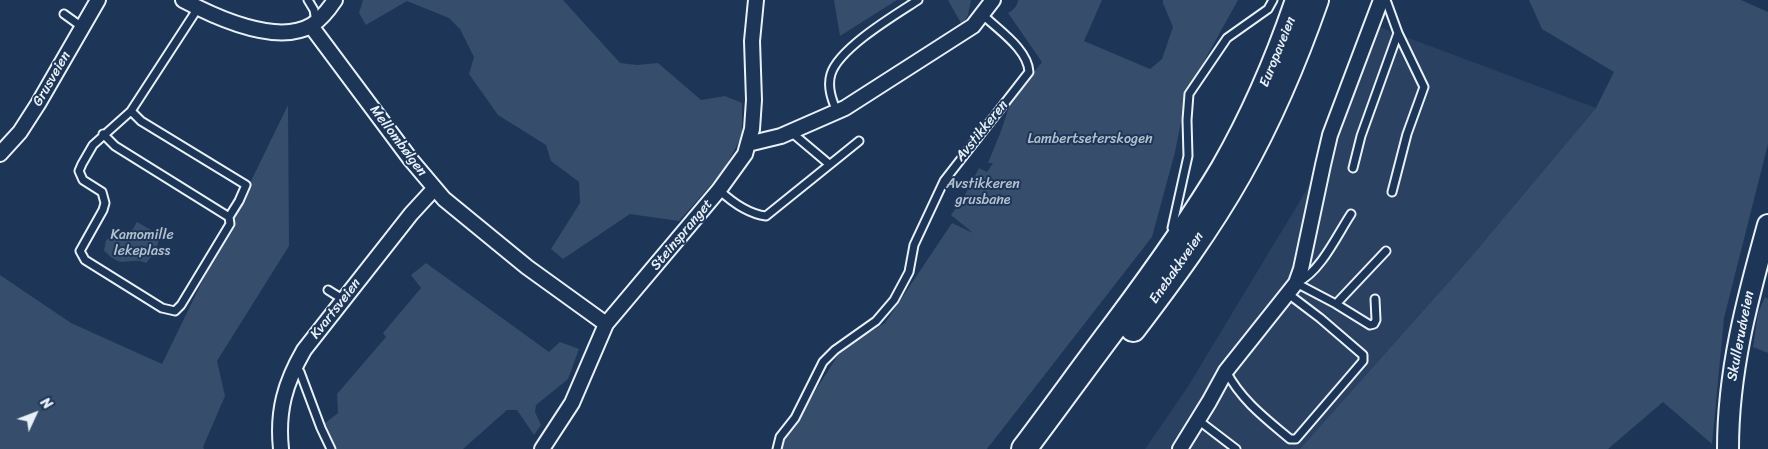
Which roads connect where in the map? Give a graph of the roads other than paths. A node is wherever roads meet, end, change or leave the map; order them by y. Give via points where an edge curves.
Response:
1 (98, 0) edge
2 (308, 0) edge
3 (335, 0) edge
4 (756, 0) edge
5 (918, 0) edge
6 (993, 0) edge
7 (1273, 0) edge
8 (1298, 0) edge
9 (1316, 0) edge
10 (1381, 0) edge
11 (1386, 0) edge
12 (193, 3) edge
13 (64, 14) dead end
14 (982, 14) junction
15 (314, 24) junction
16 (82, 27) junction
17 (1398, 33) junction
18 (1289, 73) joint
19 (1256, 104) joint
20 (131, 111) junction
21 (837, 112) junction
22 (790, 132) junction
23 (103, 134) junction
24 (859, 142) dead end
25 (748, 144) junction
26 (0, 154) edge
27 (829, 164) junction
28 (1353, 168) dead end
29 (434, 189) junction
30 (719, 190) junction
31 (1392, 192) dead end
32 (1351, 214) dead end
33 (229, 217) junction
34 (1768, 225) edge
35 (1180, 237) junction
36 (1386, 251) dead end
37 (1291, 288) junction
38 (328, 290) dead end
39 (1375, 299) dead end
40 (344, 300) junction
41 (1336, 304) junction
42 (606, 324) junction
43 (295, 366) junction
44 (1226, 371) junction
45 (1198, 420) junction
46 (280, 449) edge
47 (331, 449) edge
48 (542, 449) edge
49 (777, 449) edge
50 (1024, 449) edge
51 (1044, 449) edge
52 (1180, 449) edge
53 (1236, 449) edge
54 (1728, 449) edge

1 - 16 street, Grusveien
2 - 15 lane via 314,10
3 - 15 street
4 - 25 street, Steinspranget via 752,41 754,100
5 - 21 lane via 876,27 836,64 830,80 831,99
6 - 14 street
7 - 35 lane via 1268,9 1227,38 1189,94 1188,156 1172,228
8 - 19 highway, Europaveien
9 - 18 highway, Europaveien
10 - 37 street via 1330,136 1302,269
11 - 17 lane
12 - 15 street via 257,30 282,33
12 - 20 lane
13 - 16 lane
14 - 21 street via 973,26
14 - 49 lane, Avstikkeren via 1025,56 1029,72 944,181 914,245 909,272 894,300 876,321 823,362 795,418 780,437
15 - 29 street, Mellombølgen
16 - 26 street, Grusveien via 20,132
17 - 28 lane via 1361,136
17 - 31 lane via 1424,87 1407,134
18 - 51 highway, Enebakkveien via 1254,146 1207,226
19 - 35 highway, Enebakkveien via 1223,167
20 - 23 lane
20 - 33 lane via 141,121 246,185
21 - 22 street
22 - 25 street
22 - 27 lane
23 - 33 lane via 115,146
23 - 33 lane via 80,171 83,180 102,192 105,203 80,249 85,260 162,308 175,311 230,224
24 - 27 lane
25 - 30 street, Steinspranget via 745,154
27 - 30 lane via 766,216 750,212
29 - 40 street, Kvartsveien
29 - 42 street, Mellombølgen via 514,257
30 - 42 street, Steinspranget
32 - 37 lane via 1318,265 1307,278
34 - 54 main road, Skullerudveien via 1736,353
35 - 50 highway, Enebakkveien
36 - 41 lane
37 - 41 lane
37 - 44 street
37 - 44 lane via 1363,355 1363,361 1296,438 1290,439 1246,402
38 - 40 lane
39 - 41 lane via 1376,320 1370,325
40 - 43 street, Kvartsveien
42 - 48 street, Steinspranget via 572,403
43 - 46 street, Kvartsveien via 282,402
43 - 47 lane
44 - 45 street
45 - 52 street
45 - 53 lane

